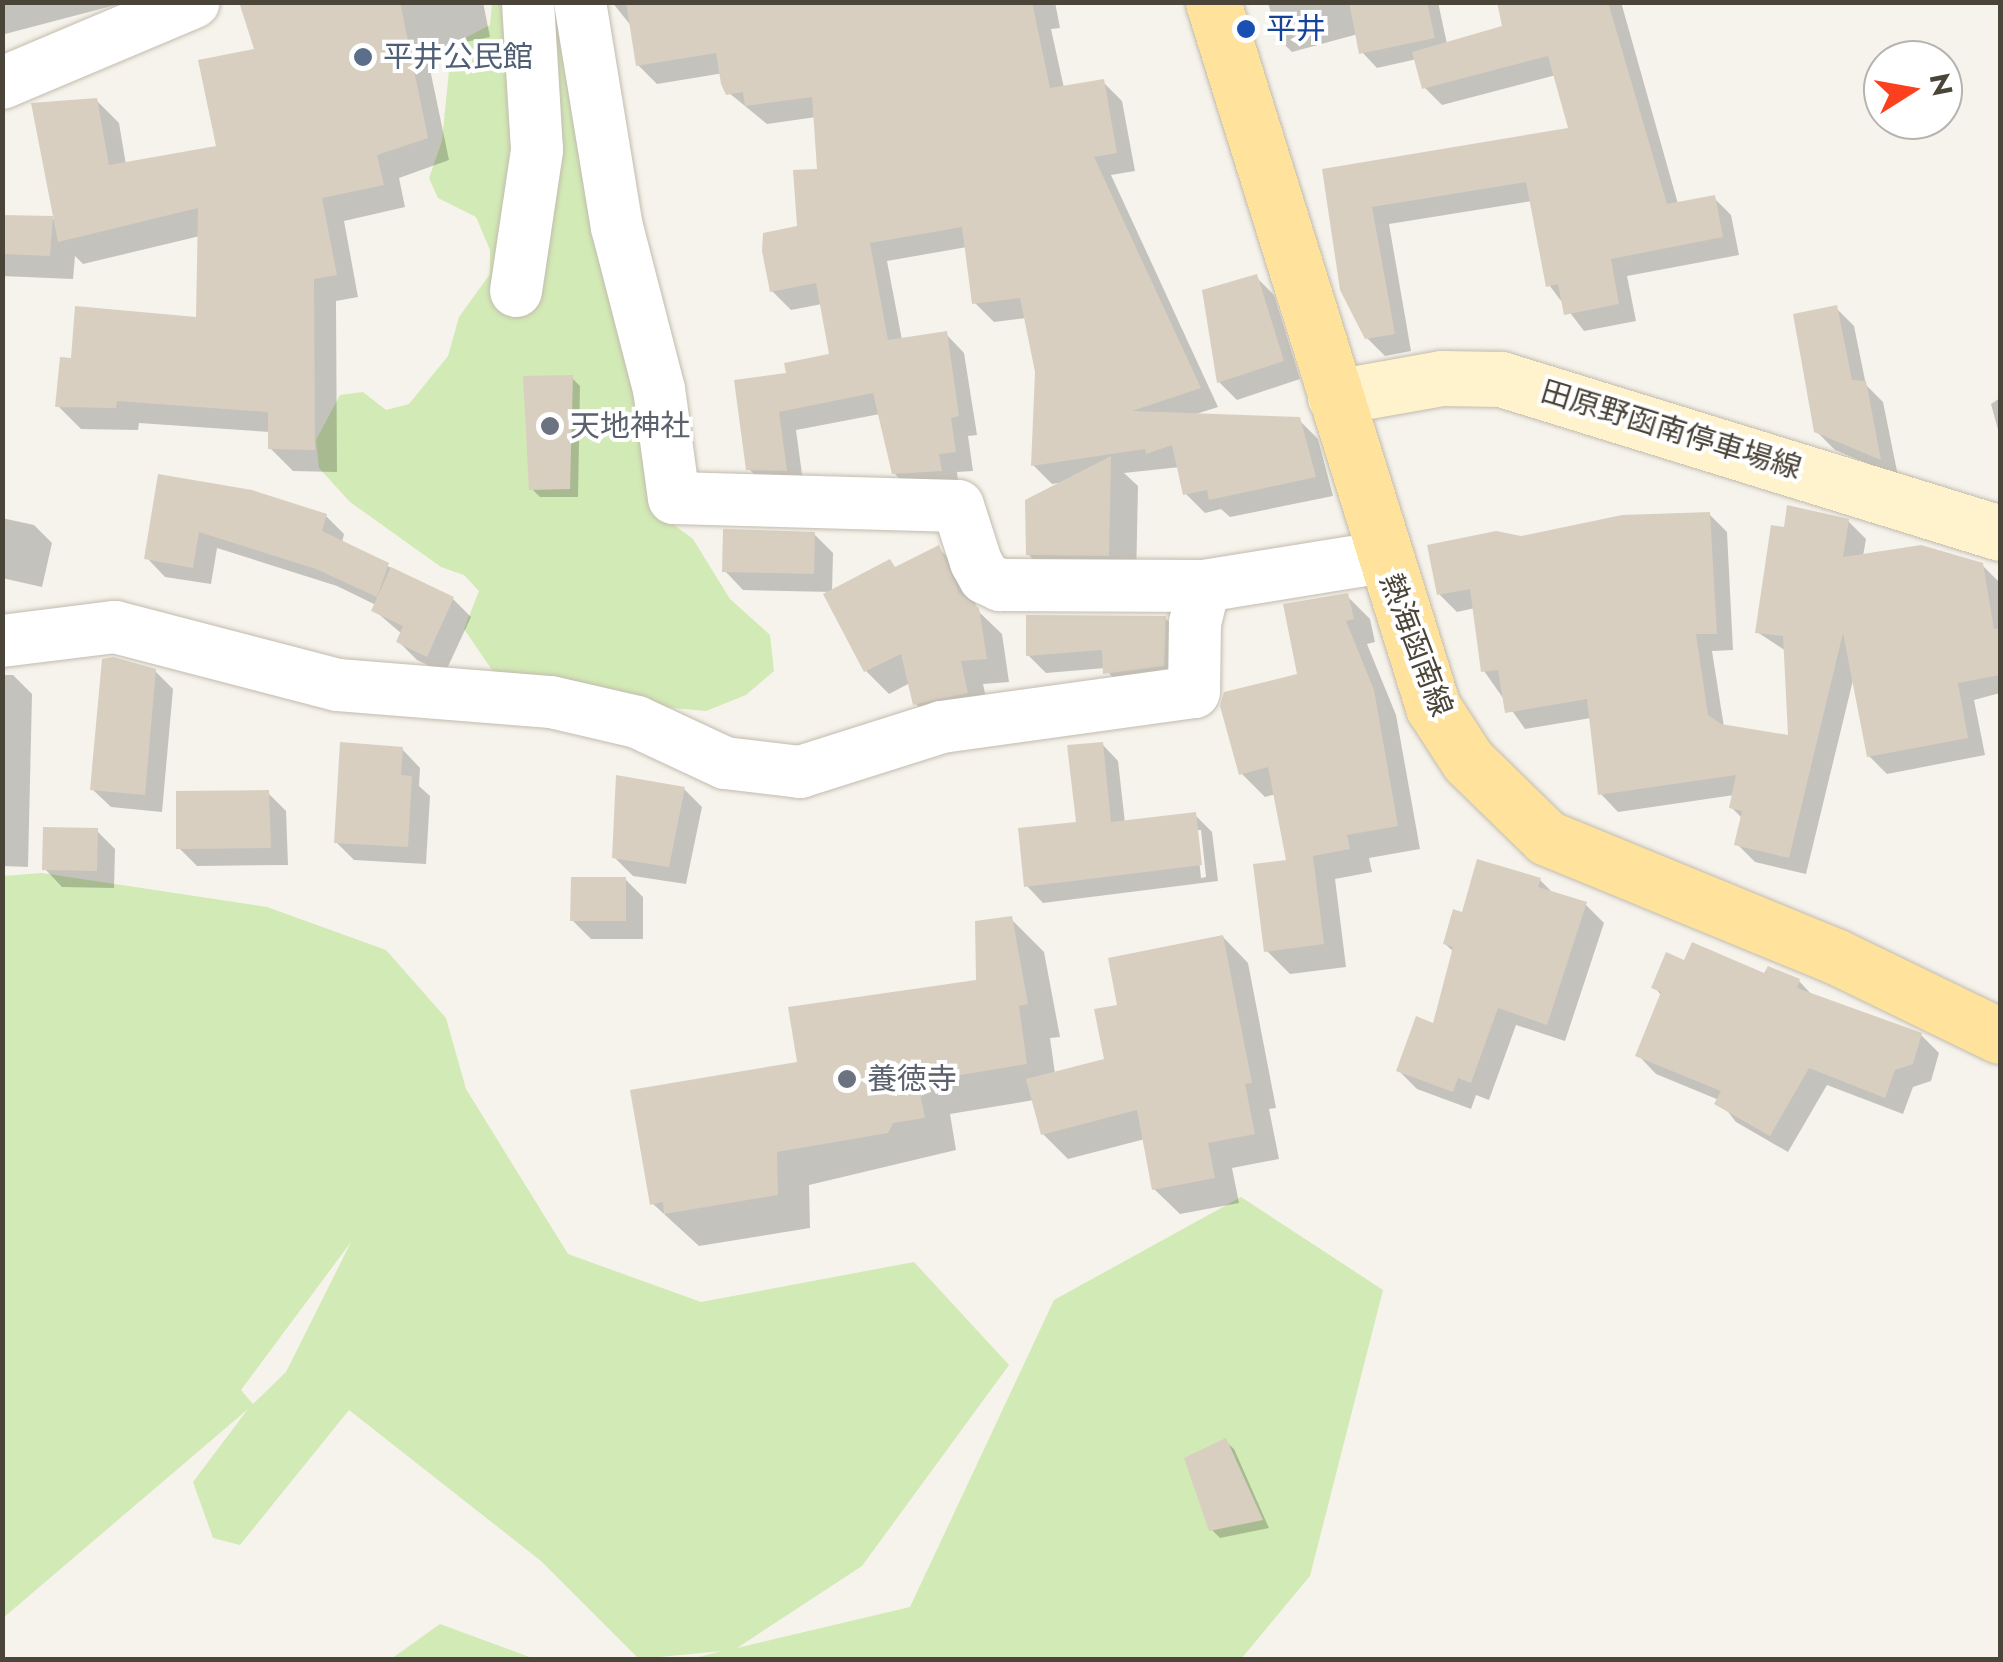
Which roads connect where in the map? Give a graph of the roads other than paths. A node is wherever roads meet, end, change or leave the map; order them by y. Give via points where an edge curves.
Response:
1 (194, 2) edge
2 (528, 2) edge
3 (580, 2) edge
4 (1213, 2) edge
5 (2, 83) edge
6 (516, 291) dead end
7 (1334, 397) junction
8 (2000, 533) edge
9 (1383, 557) junction
10 (1204, 586) junction
11 (2, 640) edge
12 (2000, 1036) edge

1 - 5 street
2 - 6 street via 537,150
3 - 10 street via 617,227 659,390 674,498 958,506 976,562 1000,585
4 - 7 main road, 熱海函南線
7 - 8 main road, 田原野函南停車場線 via 1442,378 1501,380
7 - 9 main road, 熱海函南線
9 - 10 street
9 - 12 main road, 熱海函南線 via 1434,706 1468,762 1547,838 1835,956
10 - 11 street via 1194,692 942,727 800,772 725,764 636,722 551,702 338,685 115,627

